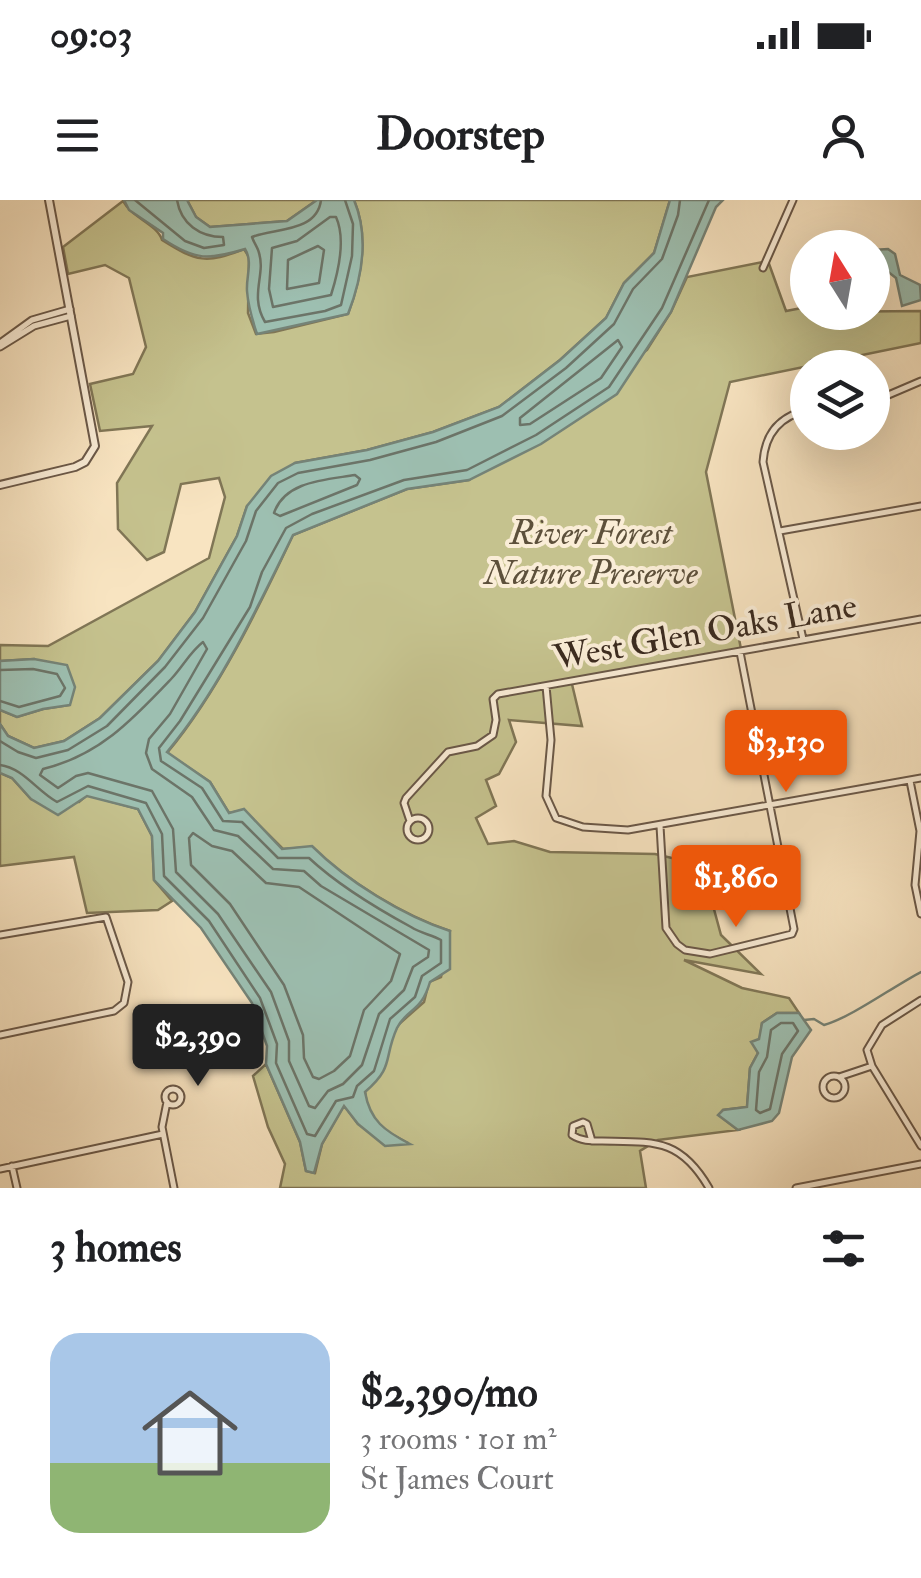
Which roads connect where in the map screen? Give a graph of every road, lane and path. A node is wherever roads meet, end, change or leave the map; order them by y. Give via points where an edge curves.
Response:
1 (49, 200) edge
2 (793, 200) edge
3 (763, 268) dead end
4 (70, 312) junction
5 (0, 345) edge
6 (921, 382) edge
7 (890, 395) edge
8 (790, 417) edge
9 (0, 484) edge
10 (921, 506) edge
11 (780, 531) junction
12 (921, 620) edge
13 (804, 640) junction
14 (740, 652) junction
15 (546, 686) junction
16 (921, 778) edge
17 (910, 781) junction
18 (770, 806) junction
19 (410, 821) junction
20 (660, 826) junction
21 (921, 914) edge
22 (0, 936) edge
23 (921, 1000) edge
24 (0, 1035) edge
25 (872, 1066) junction
26 (839, 1076) junction
27 (166, 1102) dead end
28 (163, 1134) junction
29 (592, 1141) junction
30 (921, 1146) edge
31 (921, 1164) edge
32 (12, 1166) junction
33 (0, 1169) edge
34 (850, 1178) junction
35 (16, 1188) edge
36 (174, 1188) edge
37 (710, 1188) edge
38 (796, 1188) edge
39 (851, 1188) edge

1 - 4 street
2 - 3 street
4 - 5 street via 47,317
4 - 9 street via 95,446 76,468
6 - 7 street
8 - 11 street via 768,437 763,462
10 - 11 street
11 - 13 street
12 - 13 street, West Glen Oaks Lane
13 - 14 street, West Glen Oaks Lane
14 - 15 street, West Glen Oaks Lane
14 - 18 street
15 - 19 street, West Glen Oaks Lane via 498,694 493,735 448,752 406,798
15 - 20 street via 546,796 556,818 583,828
16 - 17 street
17 - 18 street
17 - 21 street via 920,831
18 - 20 street
18 - 20 street via 794,930 710,954 684,950 666,928
19 - 19 street via 408,835 424,838 426,822
22 - 24 street via 106,917 128,982 124,1003 114,1010
23 - 25 street via 882,1025 867,1050
25 - 26 street
25 - 30 street
26 - 26 street via 824,1082 830,1096 844,1093
27 - 28 street
28 - 32 street
28 - 36 street
29 - 29 street via 574,1138 571,1129 587,1124
29 - 37 street via 678,1150
31 - 34 street
32 - 33 street
32 - 35 street
34 - 38 street
34 - 39 street

